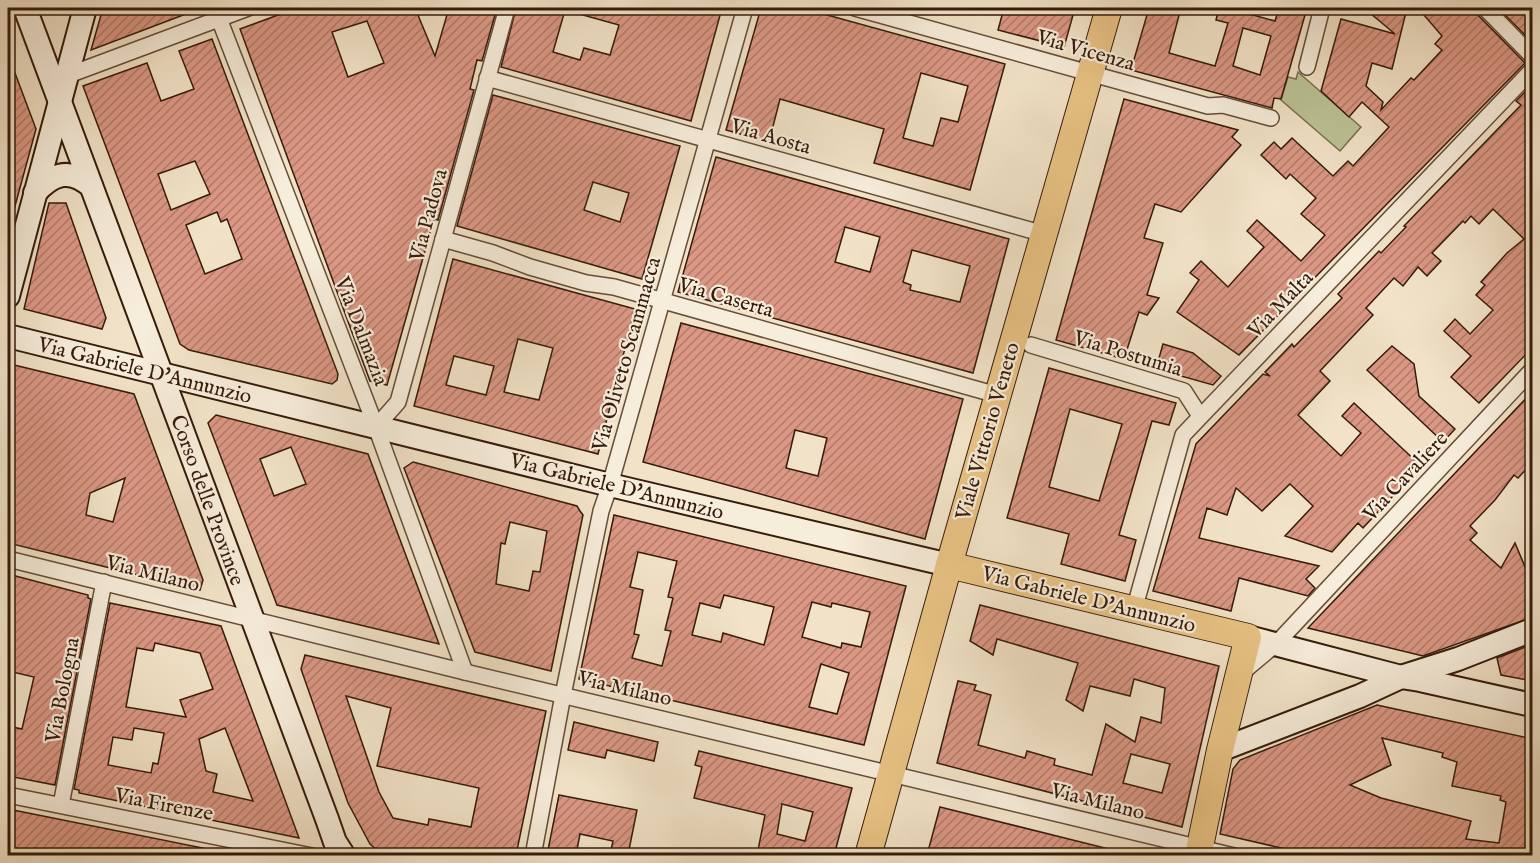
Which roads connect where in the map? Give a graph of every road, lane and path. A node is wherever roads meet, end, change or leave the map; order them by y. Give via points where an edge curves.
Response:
1 (25, 8) edge
2 (85, 8) edge
3 (248, 8) edge
4 (507, 8) edge
5 (745, 8) edge
6 (855, 8) edge
7 (1109, 8) edge
8 (1322, 8) edge
9 (1485, 8) edge
10 (218, 13) edge
11 (1533, 56) edge
12 (1307, 67) dead end
13 (1533, 70) edge
14 (1090, 73) junction
15 (66, 76) junction
16 (487, 78) junction
17 (59, 101) junction
18 (1271, 118) dead end
19 (708, 140) junction
20 (92, 186) junction
21 (35, 192) junction
22 (1044, 234) junction
23 (443, 239) junction
24 (8, 296) edge
25 (662, 301) junction
26 (8, 336) edge
27 (1031, 345) dead end
28 (1533, 370) edge
29 (161, 374) junction
30 (998, 395) junction
31 (1200, 416) junction
32 (376, 427) junction
33 (610, 485) junction
34 (8, 559) edge
35 (949, 564) junction
36 (104, 582) junction
37 (1134, 610) junction
38 (252, 618) junction
39 (1533, 630) edge
40 (1238, 635) junction
41 (1276, 644) junction
42 (1458, 659) junction
43 (465, 672) junction
44 (1238, 676) junction
45 (1401, 677) junction
46 (1452, 687) junction
47 (563, 695) junction
48 (1533, 705) edge
49 (1221, 750) junction
50 (890, 773) junction
51 (8, 795) edge
52 (61, 805) junction
53 (1199, 851) edge
54 (312, 855) edge
55 (344, 855) edge
56 (533, 855) edge
57 (868, 855) edge
58 (1234, 855) edge

1 - 17 main road, Corso delle Province
2 - 15 main road
3 - 10 street
4 - 16 street, Via Padova
5 - 19 street, Via Oliveto Scammacca
6 - 14 street, Via Vicenza
7 - 14 main road, Viale Vittorio Veneto
8 - 12 street
9 - 11 street
10 - 15 street
10 - 32 street, Via Dalmazia
13 - 31 street, Via Malta
14 - 18 street, Via Vicenza via 1208,106 1223,105
14 - 22 main road, Viale Vittorio Veneto
15 - 17 main road
16 - 19 street, Via Aosta
16 - 23 street, Via Padova
17 - 20 main road, Corso delle Province
17 - 21 main road
19 - 22 street, Via Aosta
19 - 25 street, Via Oliveto Scammacca
20 - 21 main road via 82,178 56,175
20 - 29 main road, Corso delle Province
21 - 24 main road
22 - 30 main road, Viale Vittorio Veneto
23 - 25 street, Via Caserta via 586,283
23 - 32 street, Via Padova via 398,402
25 - 30 street, Via Caserta
25 - 33 street, Via Oliveto Scammacca
26 - 29 main road, Via Gabriele D'Annunzio
27 - 31 street, Via Postumia via 1184,391
28 - 41 street, Via Cavaliere
29 - 32 main road, Via Gabriele D'Annunzio
29 - 38 main road, Corso delle Province
30 - 35 main road, Viale Vittorio Veneto
31 - 37 street, Via Malta via 1183,435
32 - 33 main road, Via Gabriele D'Annunzio
32 - 43 street, Via Dalmazia
33 - 35 main road, Via Gabriele D'Annunzio
33 - 47 street, Via Oliveto Scammacca via 601,511
34 - 36 street, Via Milano
35 - 37 main road, Via Gabriele D'Annunzio
35 - 50 main road, Viale Vittorio Veneto
36 - 38 street, Via Milano
36 - 52 street, Via Bologna
37 - 40 main road, Via Gabriele D'Annunzio
38 - 43 street, Via Milano
38 - 55 main road, Corso delle Province via 335,842
39 - 42 main road
40 - 41 main road
40 - 44 main road
41 - 44 street, Via Cavaliere
41 - 45 main road
42 - 45 main road
42 - 46 main road
43 - 47 street, Via Milano
44 - 49 main road
45 - 46 main road
45 - 49 main road
46 - 48 main road
47 - 50 street, Via Milano
47 - 56 street, Via Oliveto Scammacca
49 - 53 main road
50 - 53 street, Via Milano
50 - 57 main road, Viale Vittorio Veneto
51 - 52 street, Via Firenze
52 - 54 street, Via Firenze
53 - 58 street, Via Milano

